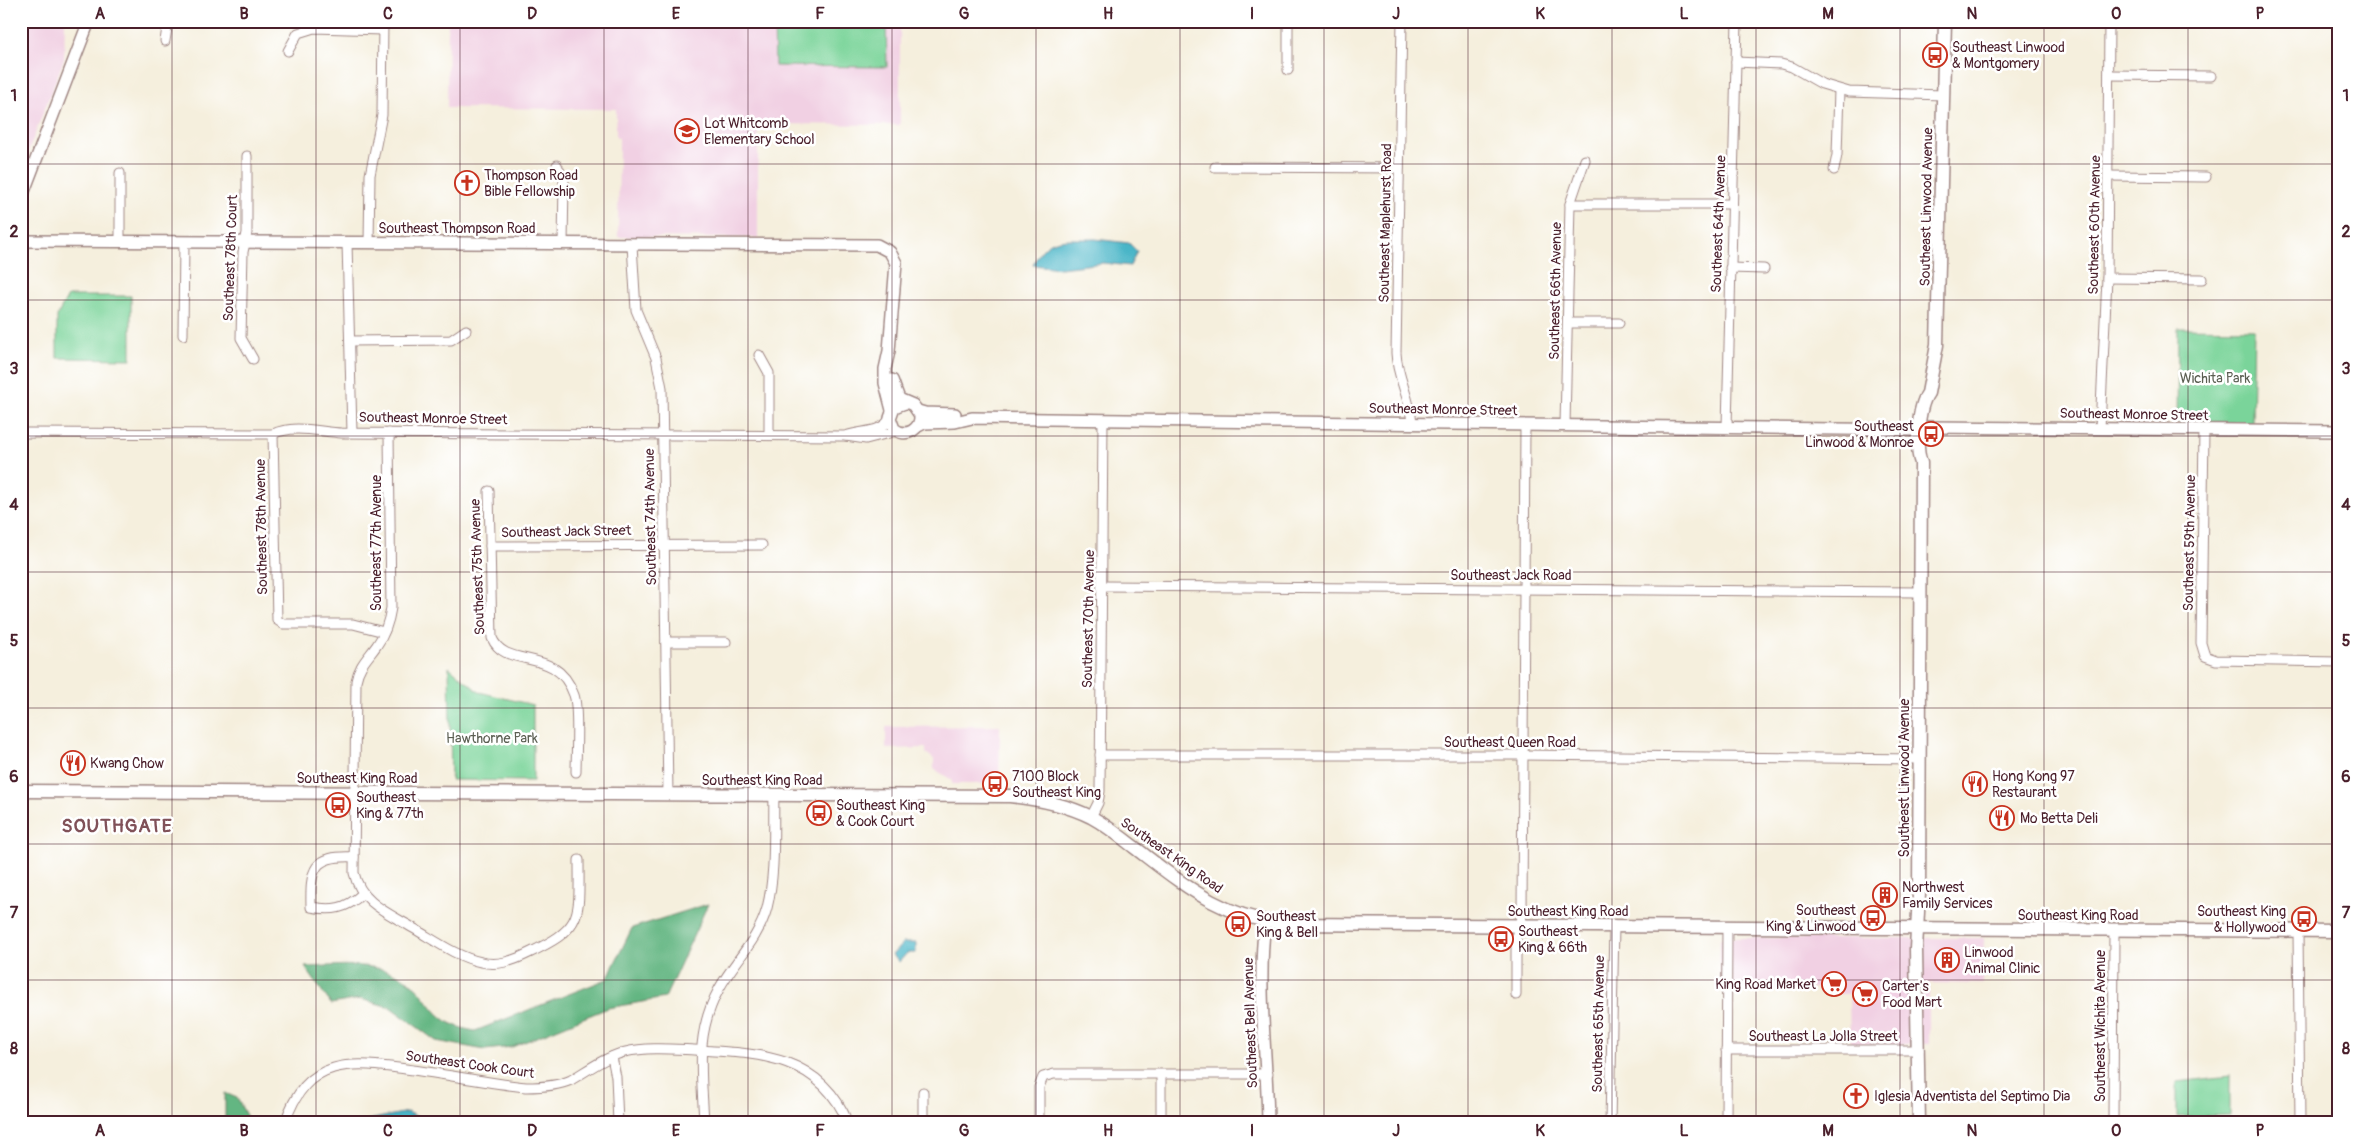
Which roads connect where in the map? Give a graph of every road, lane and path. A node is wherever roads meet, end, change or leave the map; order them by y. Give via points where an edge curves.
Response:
1 (90, 21) edge
2 (168, 21) edge
3 (1288, 21) edge
4 (1402, 21) edge
5 (1736, 21) edge
6 (1945, 21) edge
7 (2109, 21) edge
8 (383, 26) edge
9 (165, 41) dead end
10 (288, 51) dead end
11 (1736, 62) junction
12 (1288, 70) dead end
13 (2109, 75) junction
14 (2211, 76) dead end
15 (1839, 90) junction
16 (1943, 95) junction
17 (247, 156) dead end
18 (1586, 160) dead end
19 (557, 165) dead end
20 (1215, 167) dead end
21 (1399, 168) junction
22 (1834, 170) dead end
23 (120, 173) dead end
24 (2109, 176) junction
25 (2206, 177) dead end
26 (21, 199) edge
27 (1570, 204) junction
28 (1731, 204) junction
29 (21, 241) edge
30 (120, 242) junction
31 (184, 242) junction
32 (245, 242) junction
33 (346, 243) junction
34 (369, 243) junction
35 (563, 244) junction
36 (632, 245) junction
37 (1730, 268) junction
38 (1764, 269) dead end
39 (2107, 278) junction
40 (2202, 279) dead end
41 (1619, 323) dead end
42 (1568, 324) junction
43 (466, 330) dead end
44 (183, 335) dead end
45 (350, 341) junction
46 (889, 351) junction
47 (759, 355) dead end
48 (252, 359) dead end
49 (905, 403) junction
50 (918, 411) junction
51 (891, 414) junction
52 (966, 418) junction
53 (1103, 420) junction
54 (1412, 424) junction
55 (1525, 425) junction
56 (918, 426) junction
57 (1566, 426) junction
58 (1727, 427) junction
59 (1924, 428) junction
60 (2100, 428) junction
61 (2204, 430) junction
62 (897, 431) junction
63 (352, 432) junction
64 (2339, 432) edge
65 (21, 433) edge
66 (389, 433) junction
67 (273, 434) junction
68 (662, 435) junction
69 (769, 435) junction
70 (846, 436) junction
71 (489, 491) dead end
72 (664, 544) junction
73 (762, 545) dead end
74 (490, 546) junction
75 (1102, 586) junction
76 (1524, 589) junction
77 (1920, 592) junction
78 (384, 632) junction
79 (666, 642) junction
80 (726, 642) dead end
81 (2339, 662) edge
82 (1100, 755) junction
83 (1522, 755) junction
84 (1920, 759) junction
85 (576, 772) dead end
86 (21, 791) edge
87 (356, 793) junction
88 (774, 794) junction
89 (668, 795) junction
90 (1091, 817) junction
91 (354, 857) junction
92 (579, 860) dead end
93 (362, 894) junction
94 (1265, 922) junction
95 (1519, 926) junction
96 (1614, 926) junction
97 (1727, 927) junction
98 (1918, 929) junction
99 (2114, 930) junction
100 (2298, 931) junction
101 (2339, 931) edge
102 (1516, 995) dead end
103 (701, 1050) junction
104 (1726, 1050) junction
105 (1919, 1050) junction
106 (612, 1057) junction
107 (1268, 1074) junction
108 (1161, 1075) junction
109 (923, 1092) dead end
110 (285, 1123) edge
111 (618, 1123) edge
112 (704, 1123) edge
113 (848, 1123) edge
114 (923, 1123) edge
115 (1039, 1123) edge
116 (1161, 1123) edge
117 (1268, 1123) edge
118 (1610, 1123) edge
119 (1726, 1123) edge
120 (1919, 1123) edge
121 (2113, 1123) edge
122 (2300, 1123) edge

1 - 26 street
2 - 9 street
3 - 12 street
4 - 21 street, Southeast Maplehurst Road
5 - 11 street, Southeast 64th Avenue
6 - 16 main road, Southeast Linwood Avenue
7 - 13 street, Southeast 60th Avenue
8 - 10 street via 314,28 298,33
8 - 34 street via 382,115 370,175
11 - 15 street via 1781,64
11 - 28 street, Southeast 64th Avenue
13 - 14 street
13 - 24 street, Southeast 60th Avenue
15 - 16 street
15 - 22 street
16 - 59 main road, Southeast Linwood Avenue via 1937,345 1928,393 1924,398
17 - 32 street, Southeast 78th Court
18 - 27 street, Southeast 66th Avenue
19 - 35 street via 564,181
20 - 21 street
21 - 54 street, Southeast Maplehurst Road via 1397,363 1411,409
23 - 30 street
24 - 25 street
24 - 39 street, Southeast 60th Avenue
27 - 28 street
27 - 42 street, Southeast 66th Avenue
28 - 37 street, Southeast 64th Avenue
29 - 30 street, Southeast Thompson Road
30 - 31 street, Southeast Thompson Road
31 - 32 street, Southeast Thompson Road
31 - 44 street
32 - 33 street, Southeast Thompson Road
32 - 48 street, Southeast 78th Court via 242,338
33 - 34 street, Southeast Thompson Road
33 - 45 street
34 - 35 street, Southeast Thompson Road
35 - 36 street, Southeast Thompson Road
36 - 46 street, Southeast Thompson Road via 881,246 890,252 896,268
36 - 68 street, Southeast 74th Avenue via 636,310 660,367
37 - 38 street
37 - 58 street, Southeast 64th Avenue
39 - 40 street
39 - 60 street, Southeast 60th Avenue
41 - 42 street
42 - 57 street, Southeast 66th Avenue
43 - 45 street via 451,340
45 - 63 street
46 - 49 street via 893,361 893,386
46 - 51 street via 884,378
47 - 69 street via 769,373
49 - 50 street
49 - 51 street via 898,405
50 - 52 street, Southeast Monroe Street
50 - 56 street
51 - 62 street via 891,426
51 - 70 street, Southeast Monroe Street via 886,424 878,429 857,431
52 - 53 street, Southeast Monroe Street
52 - 56 street, Southeast Monroe Street
53 - 54 street, Southeast Monroe Street
53 - 75 street, Southeast 70th Avenue
54 - 55 street, Southeast Monroe Street
55 - 57 street, Southeast Monroe Street
55 - 76 street
56 - 62 street via 908,433
57 - 58 street, Southeast Monroe Street
58 - 59 street, Southeast Monroe Street
59 - 60 street, Southeast Monroe Street
59 - 77 main road, Southeast Linwood Avenue via 1918,454 1921,463
60 - 61 street, Southeast Monroe Street
61 - 64 street, Southeast Monroe Street
61 - 81 street, Southeast 59th Avenue via 2201,643 2205,656 2216,660
62 - 70 street, Southeast Monroe Street via 866,439
63 - 66 street, Southeast Monroe Street
63 - 67 street, Southeast Monroe Street via 285,430
65 - 67 street, Southeast Monroe Street
66 - 68 street, Southeast Monroe Street
66 - 78 street, Southeast 77th Avenue via 391,600
67 - 78 street, Southeast 78th Avenue via 277,620 283,624 353,624
68 - 69 street, Southeast Monroe Street
68 - 72 street, Southeast 74th Avenue
69 - 70 street, Southeast Monroe Street
71 - 74 street, Southeast 75th Avenue
72 - 73 street, Southeast Jack Street
72 - 74 street, Southeast Jack Street
72 - 79 street, Southeast 74th Avenue
74 - 85 street, Southeast 75th Avenue via 492,638 495,646 502,652 551,665 560,671 574,696
75 - 76 street, Southeast Jack Road
75 - 82 street, Southeast 70th Avenue
76 - 77 street, Southeast Jack Road
76 - 83 street
77 - 84 main road, Southeast Linwood Avenue
78 - 87 street, Southeast 77th Avenue via 361,664 356,681
79 - 80 street
79 - 89 street, Southeast 74th Avenue
82 - 83 street, Southeast Queen Road
82 - 90 street, Southeast 70th Avenue via 1099,798
83 - 84 street, Southeast Queen Road
83 - 95 street via 1522,914
84 - 98 main road, Southeast Linwood Avenue
86 - 87 main road, Southeast King Road
87 - 89 main road, Southeast King Road
87 - 91 street, Southeast 77th Avenue
88 - 89 main road, Southeast King Road
88 - 90 main road, Southeast King Road via 1010,796 1060,805
88 - 103 street via 772,868 767,907 754,940 720,988 707,1013
90 - 94 main road, Southeast King Road via 1202,897 1235,914
91 - 93 street, Southeast 77th Avenue via 354,873
91 - 93 street via 337,856 318,864 312,874 311,907 341,908
92 - 93 street via 579,898 572,925 555,940 514,960 495,964 465,957 371,903
94 - 95 main road, Southeast King Road
94 - 107 street, Southeast Bell Avenue via 1262,1000
95 - 96 main road, Southeast King Road
95 - 102 street via 1516,937
96 - 97 main road, Southeast King Road
96 - 118 street, Southeast 65th Avenue
97 - 98 main road, Southeast King Road
97 - 104 street
98 - 99 main road, Southeast King Road
98 - 105 main road, Southeast Linwood Avenue
99 - 100 main road, Southeast King Road
99 - 121 street, Southeast Wichita Avenue
100 - 101 main road, Southeast King Road
100 - 122 street
103 - 106 street, Southeast Cook Court via 640,1050
103 - 112 street
103 - 113 street, Southeast Cook Court via 747,1052 785,1061 810,1074 829,1092 844,1111
104 - 105 street, Southeast La Jolla Street
104 - 119 street
105 - 120 main road, Southeast Linwood Avenue
106 - 110 street, Southeast Cook Court via 569,1080 526,1088 380,1065 346,1064 323,1072 310,1082 292,1103
106 - 111 street
107 - 108 street
107 - 117 street, Southeast Bell Avenue
108 - 115 street via 1054,1074 1044,1077 1039,1087
108 - 116 street
109 - 114 street

